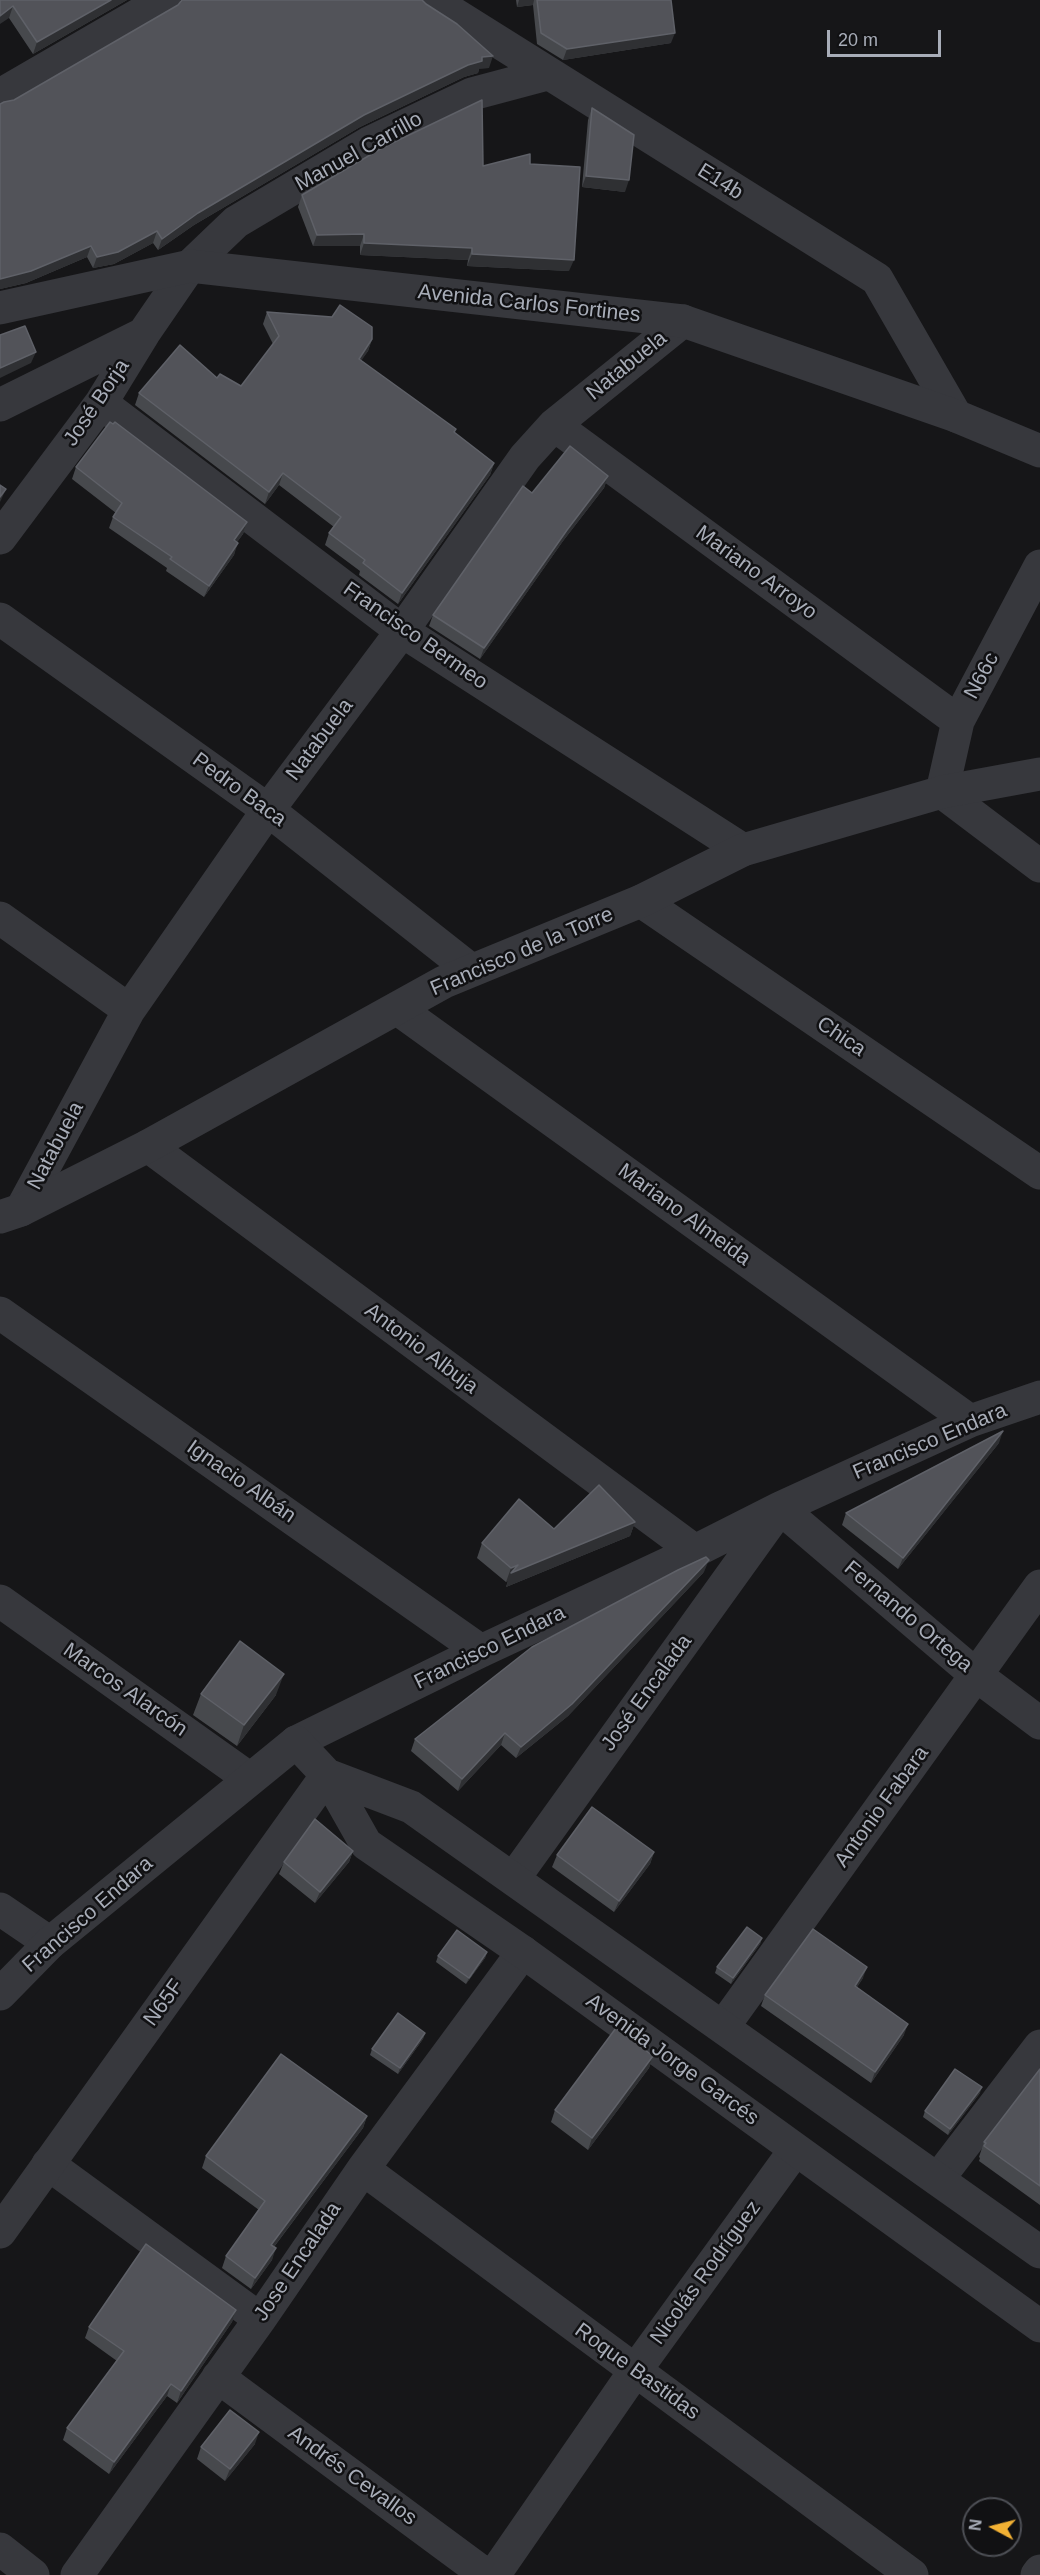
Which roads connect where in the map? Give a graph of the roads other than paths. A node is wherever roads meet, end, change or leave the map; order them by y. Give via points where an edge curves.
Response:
1 (165, 0) edge
2 (432, 0) edge
3 (547, 74) junction
4 (0, 95) edge
5 (190, 266) junction
6 (0, 308) edge
7 (683, 321) junction
8 (144, 333) junction
9 (101, 403) junction
10 (0, 405) edge
11 (956, 416) junction
12 (554, 425) junction
13 (1040, 451) edge
14 (0, 538) edge
15 (1040, 566) edge
16 (0, 619) edge
17 (402, 631) junction
18 (958, 721) junction
19 (1040, 774) edge
20 (942, 792) junction
21 (268, 810) junction
22 (743, 850) junction
23 (1040, 866) edge
24 (641, 901) junction
25 (0, 918) edge
26 (471, 970) junction
27 (398, 1009) junction
28 (129, 1010) junction
29 (148, 1146) junction
30 (1040, 1173) edge
31 (11, 1214) edge
32 (0, 1312) edge
33 (1040, 1397) edge
34 (970, 1421) junction
35 (780, 1508) junction
36 (695, 1551) junction
37 (1040, 1586) edge
38 (0, 1601) edge
39 (481, 1651) junction
40 (976, 1675) junction
41 (1040, 1723) edge
42 (296, 1742) junction
43 (327, 1775) junction
44 (250, 1779) junction
45 (514, 1878) junction
46 (0, 1909) edge
47 (50, 1943) junction
48 (523, 1952) junction
49 (0, 1994) edge
50 (723, 2027) junction
51 (1040, 2046) edge
52 (795, 2150) junction
53 (48, 2164) junction
54 (363, 2169) junction
55 (938, 2179) junction
56 (0, 2232) edge
57 (1040, 2252) edge
58 (260, 2319) junction
59 (1040, 2326) edge
60 (635, 2371) junction
61 (218, 2377) junction
62 (0, 2549) edge
63 (33, 2575) edge
64 (77, 2575) edge
65 (486, 2575) edge
66 (494, 2575) edge
67 (912, 2575) edge

1 - 4 street
2 - 3 street, E14b
3 - 5 street, Manuel Carrillo via 472,94 369,143 236,222
3 - 11 street, E14b via 877,279
5 - 6 street, Avenida Carlos Fortines
5 - 7 street, Avenida Carlos Fortines
5 - 8 street, José Borja
7 - 11 street, Avenida Carlos Fortines
7 - 12 street, Natabuela
8 - 9 street, José Borja
8 - 10 street
9 - 14 street, José Borja
9 - 17 street, Francisco Bermeo
11 - 13 street, Avenida Carlos Fortines
12 - 17 street, Natabuela via 525,457
12 - 18 street, Mariano Arroyo
15 - 18 street, N66c
16 - 21 street, Pedro Baca
17 - 21 street, Natabuela
17 - 22 street, Francisco Bermeo
18 - 20 street, N66c
19 - 20 street, Francisco de la Torre
20 - 22 street, Francisco de la Torre
20 - 23 street
21 - 26 street, Pedro Baca
21 - 28 street, Natabuela
22 - 24 street, Francisco de la Torre
24 - 26 street, Francisco de la Torre
24 - 30 street, Chica
25 - 28 street
26 - 27 street, Francisco de la Torre
27 - 29 street, Francisco de la Torre
27 - 34 street, Mariano Almeida
28 - 31 street, Natabuela
29 - 31 street, Francisco de la Torre
29 - 36 street, Antonio Albuja
32 - 39 street, Ignacio Albán
33 - 34 street, Francisco Endara
34 - 35 street, Francisco Endara
35 - 36 street, Francisco Endara
35 - 40 street, Fernando Ortega
35 - 45 street, José Encalada
36 - 39 street, Francisco Endara
37 - 40 street, Antonio Fabara
38 - 44 street, Marcos Alarcón
39 - 42 street, Francisco Endara
40 - 41 street, Fernando Ortega
40 - 50 street, Antonio Fabara
42 - 43 street, Avenida Jorge Garcés
42 - 44 street, Francisco Endara
43 - 45 street, Avenida Jorge Garcés via 411,1807
43 - 48 street, Avenida Jorge Garcés via 366,1844
43 - 53 street, N65F
44 - 47 street, Francisco Endara
45 - 50 street, Avenida Jorge Garcés
46 - 47 street
47 - 49 street, Francisco Endara
48 - 52 street, Avenida Jorge Garcés
48 - 54 street, Jose Encalada
50 - 55 street, Avenida Jorge Garcés
51 - 55 street
52 - 59 street, Avenida Jorge Garcés
52 - 60 street, Nicolás Rodríguez
53 - 56 street, N65F
53 - 58 street
54 - 58 street, Jose Encalada
54 - 60 street, Roque Bastidas
55 - 57 street, Avenida Jorge Garcés
58 - 61 street, Jose Encalada
60 - 66 street, Nicolás Rodríguez
60 - 67 street, Roque Bastidas
61 - 64 street, Jose Encalada
61 - 65 street, Andrés Cevallos
62 - 63 street

